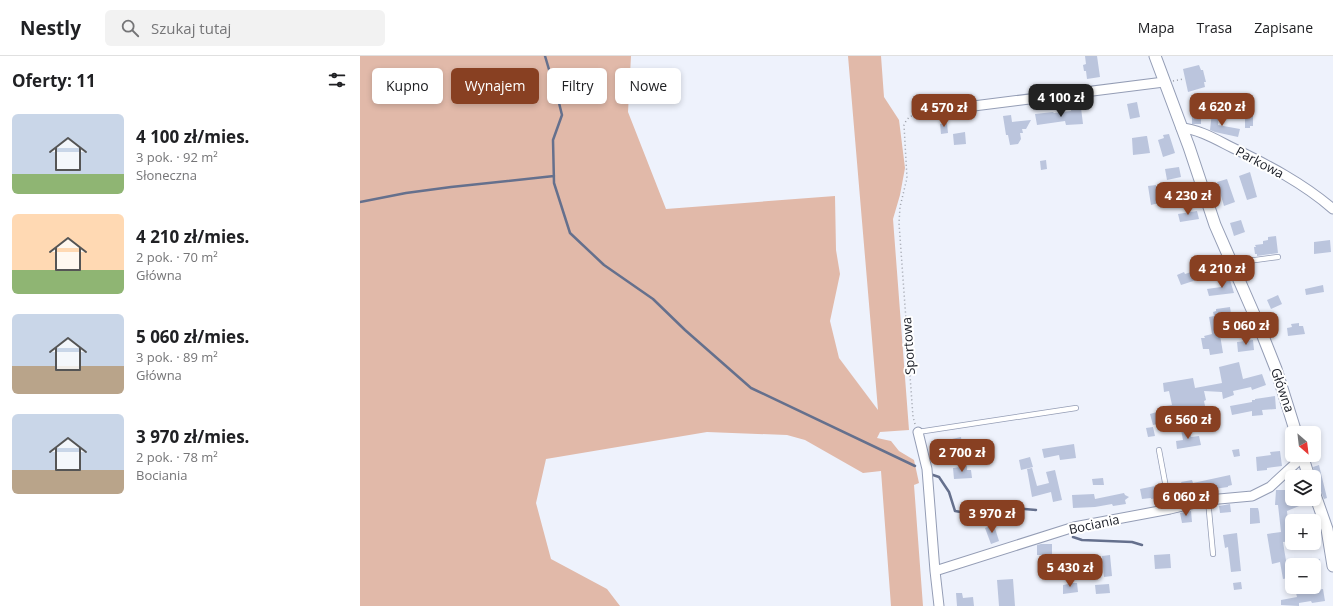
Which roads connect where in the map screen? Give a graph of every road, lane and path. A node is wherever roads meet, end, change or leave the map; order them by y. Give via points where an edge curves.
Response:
1 (1155, 56) edge
2 (1164, 82) junction
3 (934, 111) joint
4 (1181, 128) junction
5 (1333, 209) edge
6 (1278, 257) dead end
7 (1231, 263) junction
8 (1076, 408) dead end
9 (1294, 426) edge
10 (918, 432) junction
11 (1159, 450) dead end
12 (1297, 462) edge
13 (1208, 500) junction
14 (1320, 506) edge
15 (1170, 510) junction
16 (1330, 527) edge
17 (1213, 554) dead end
18 (1333, 566) edge
19 (935, 571) junction
20 (939, 606) edge

1 - 2 street, Główna
2 - 3 street
2 - 4 street, Główna
3 - 10 path, Sportowa via 907,118 903,132 907,178 899,223 913,417
4 - 5 street, Parkowa via 1189,128 1219,141 1284,174
4 - 7 street, Główna via 1208,207
6 - 7 lane
7 - 9 street, Główna via 1276,369
8 - 10 lane
10 - 19 street via 927,469
11 - 15 lane
12 - 13 street, Bociania via 1264,491 1252,496
13 - 15 street, Bociania
13 - 17 lane
14 - 16 street
15 - 19 street, Bociania via 1074,527
16 - 18 street
19 - 20 street

